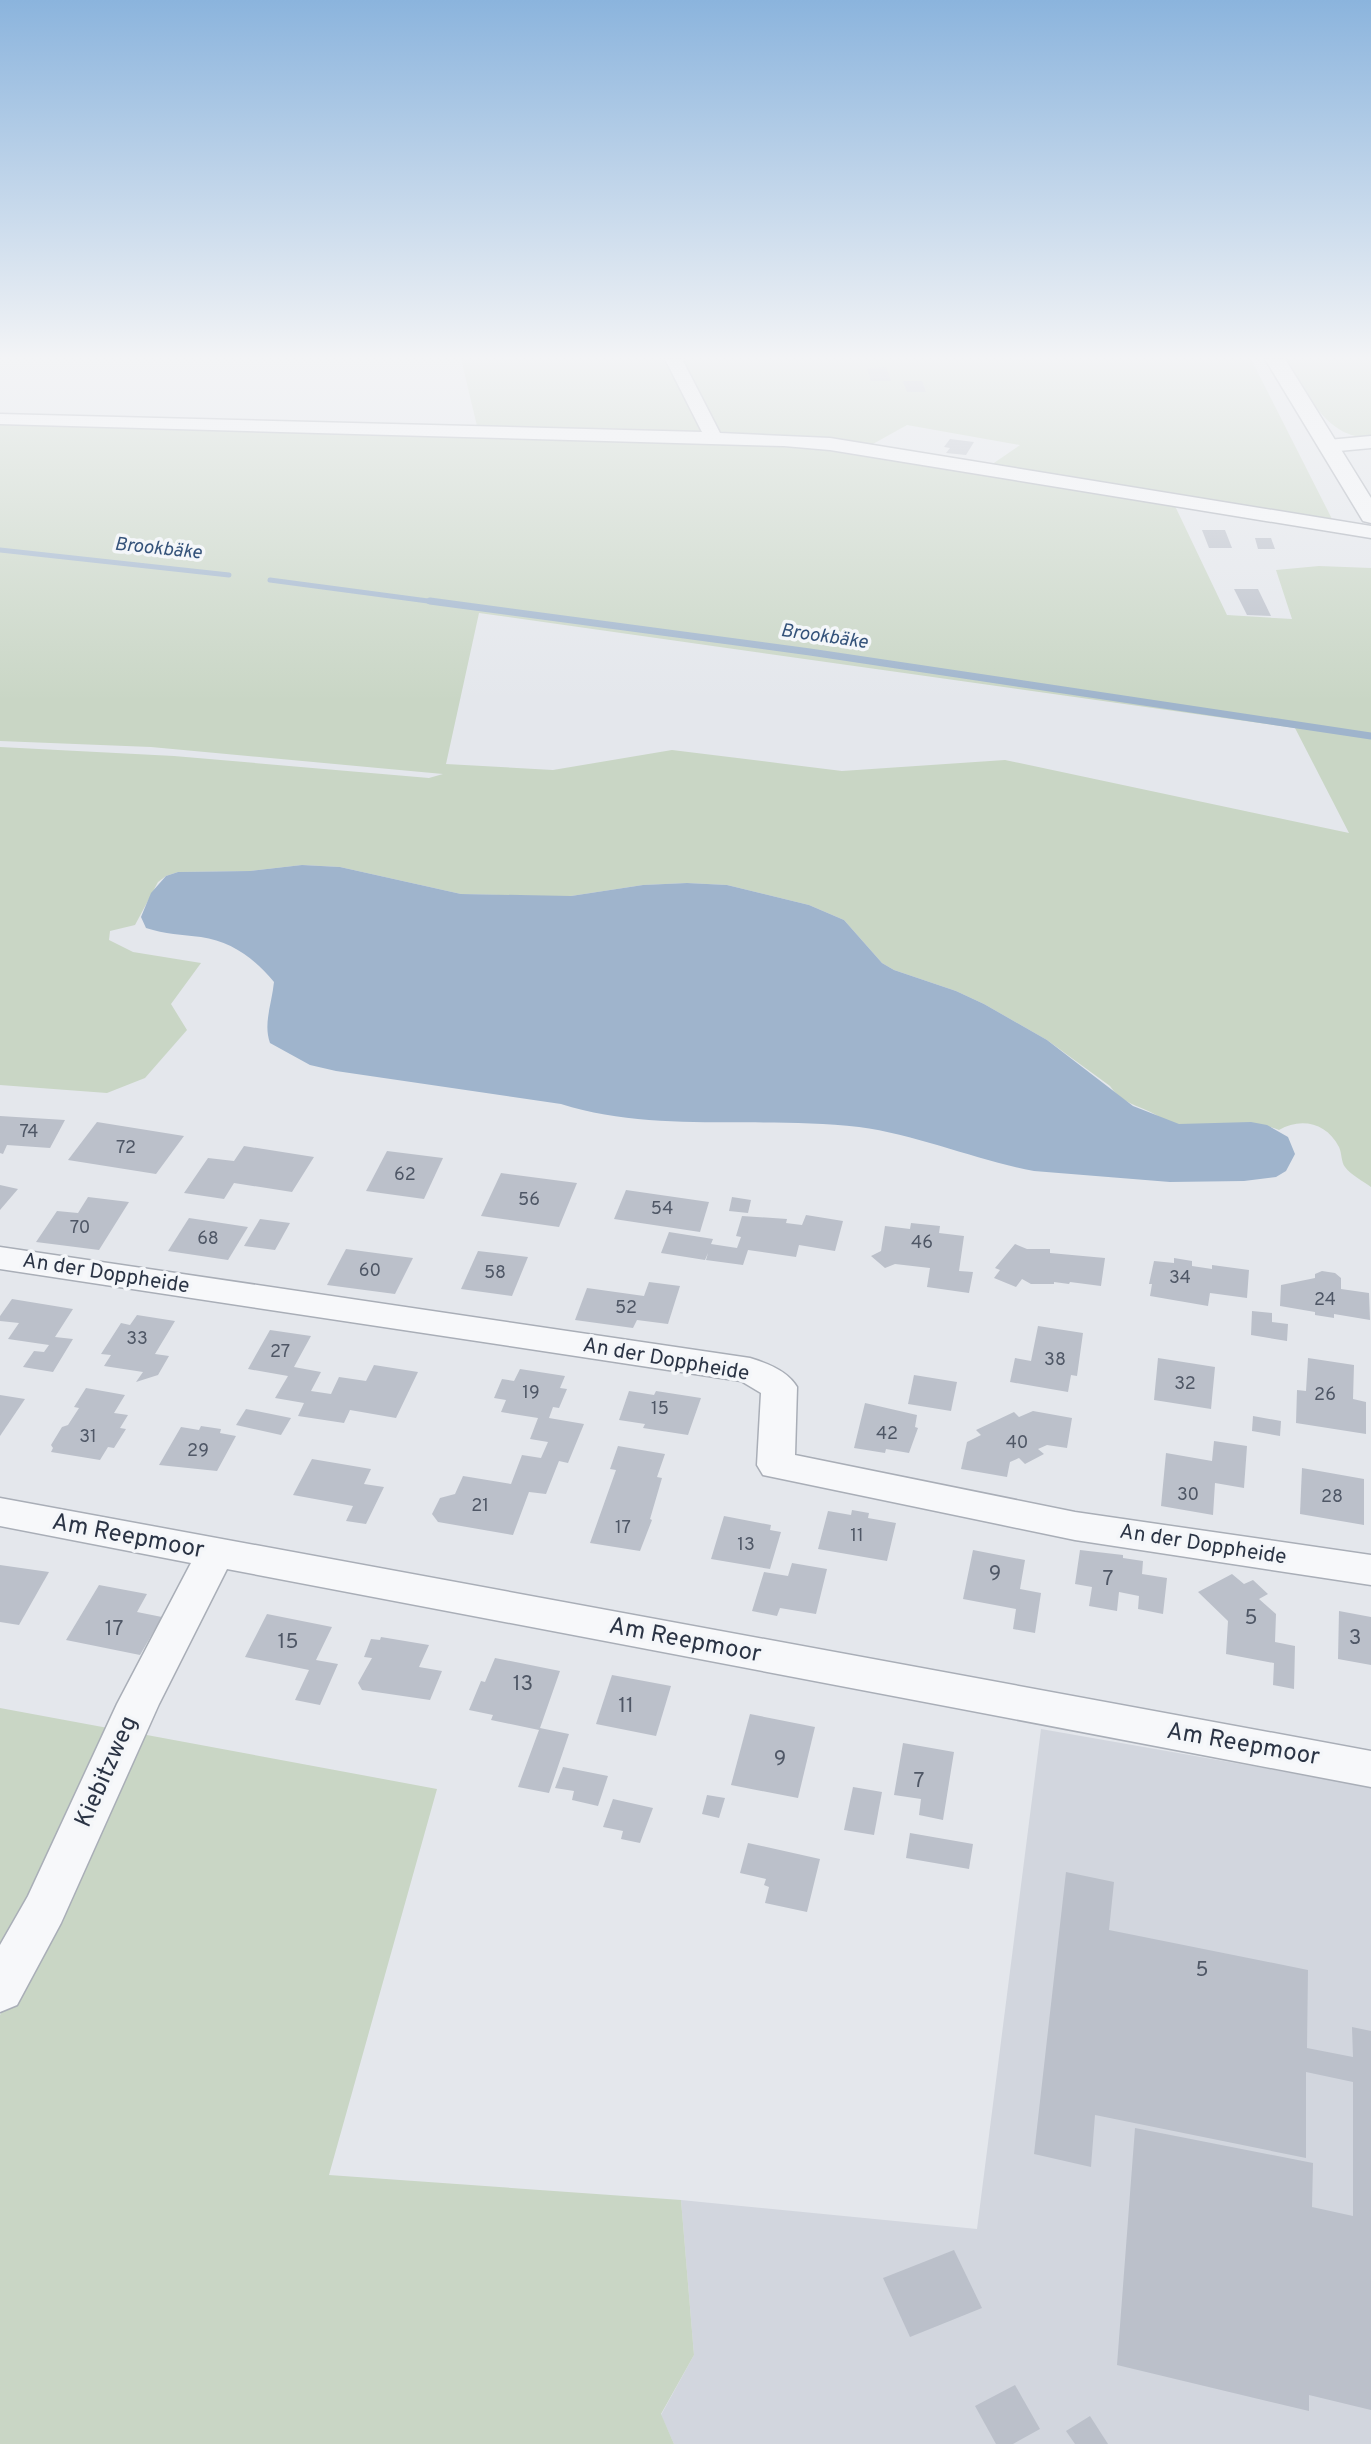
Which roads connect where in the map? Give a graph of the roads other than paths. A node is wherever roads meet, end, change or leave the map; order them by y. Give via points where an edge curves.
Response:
1 (1009, 473) edge
2 (1345, 473) edge
3 (1371, 516) edge
4 (1371, 532) edge
5 (0, 1258) edge
6 (0, 1512) edge
7 (215, 1554) junction
8 (1371, 1570) edge
9 (1371, 1769) edge
10 (0, 1990) edge

1 - 4 street
2 - 3 street
5 - 8 street, An der Doppheide via 750,1370 779,1387 776,1465 1075,1526
6 - 7 street, Am Reepmoor
7 - 9 street, Am Reepmoor
7 - 10 street, Kiebitzweg via 138,1704 45,1909

